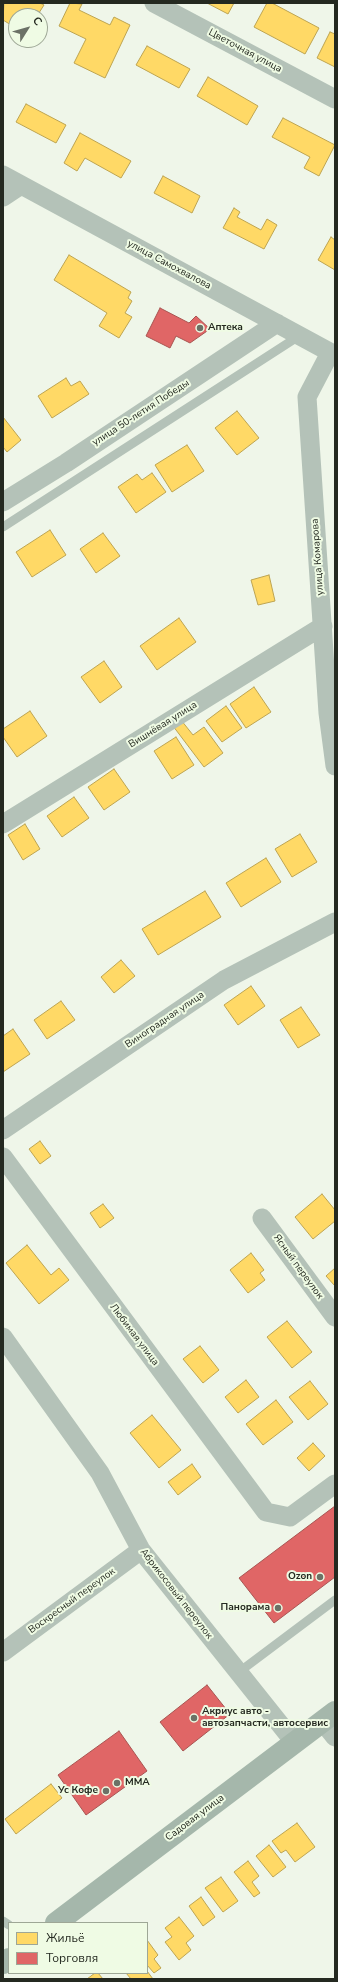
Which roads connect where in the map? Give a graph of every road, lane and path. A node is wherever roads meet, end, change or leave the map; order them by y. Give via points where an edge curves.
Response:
1 (154, 3) edge
2 (335, 99) edge
3 (3, 175) edge
4 (21, 185) junction
5 (3, 197) edge
6 (277, 323) junction
7 (299, 336) junction
8 (332, 354) edge
9 (3, 502) edge
10 (3, 527) edge
11 (323, 626) junction
12 (335, 766) edge
13 (3, 824) edge
14 (335, 922) edge
15 (3, 1130) edge
16 (3, 1157) edge
17 (262, 1218) dead end
18 (335, 1317) edge
19 (3, 1337) edge
20 (335, 1484) edge
21 (141, 1550) junction
22 (335, 1600) edge
23 (3, 1652) edge
24 (239, 1672) junction
25 (331, 1724) edge
26 (295, 1742) junction
27 (57, 1922) edge

1 - 2 street, Цветочная улица
3 - 4 street, улица Самохвалова
4 - 5 street
4 - 6 street, улица Самохвалова
6 - 7 street, улица Самохвалова
6 - 9 street, улица 50-летия Победы
7 - 8 street, улица Самохвалова
7 - 10 lane
8 - 11 street, улица Комарова via 307,398
11 - 12 street, улица Комарова via 328,713
11 - 13 street, Вишнёвая улица
14 - 15 street, Виноградная улица via 224,980
16 - 20 street, Любимая улица via 266,1512 290,1517
17 - 18 street, Ясный переулок
19 - 21 street, Абрикосовый переулок via 100,1473
21 - 23 street, Воскресный переулок
21 - 24 street, Абрикосовый переулок
22 - 24 lane
24 - 26 street, Абрикосовый переулок
25 - 26 main road, Садовая улица
26 - 27 main road, Садовая улица

